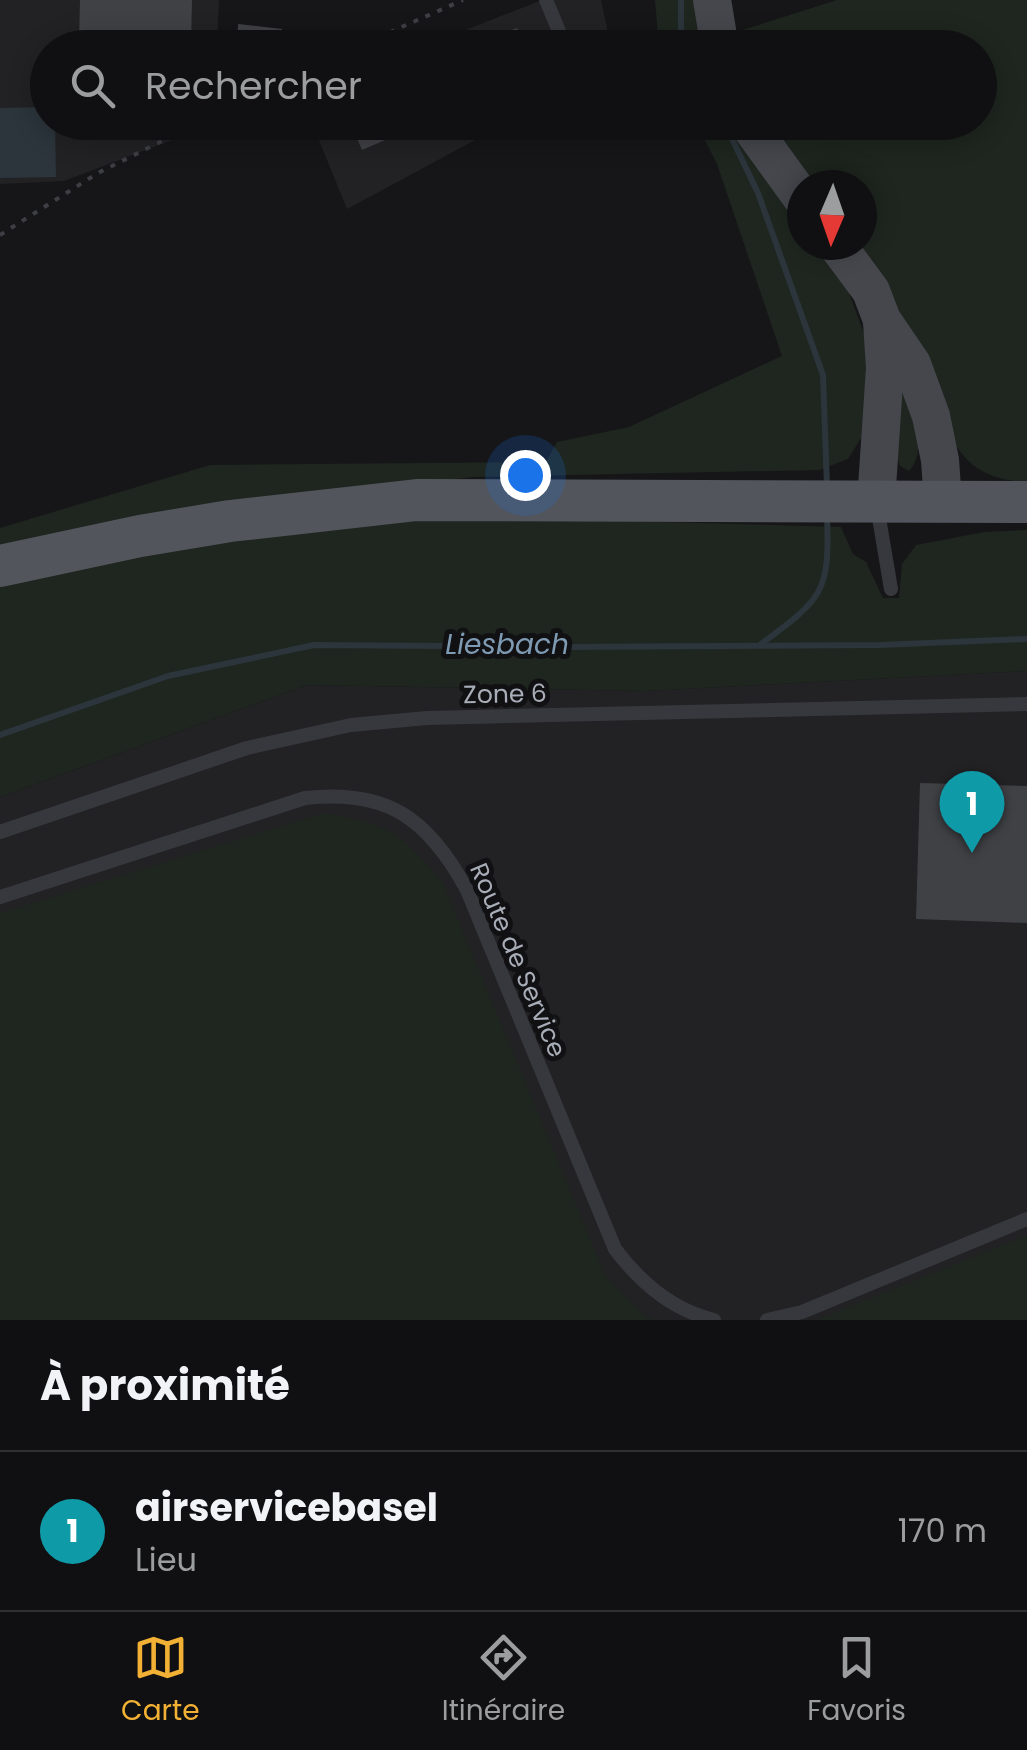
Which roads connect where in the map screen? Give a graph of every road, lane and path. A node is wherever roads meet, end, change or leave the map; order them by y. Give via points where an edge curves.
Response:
1 (462, 0) edge
2 (546, 0) edge
3 (712, 0) edge
4 (394, 30) edge
5 (558, 30) edge
6 (717, 30) edge
7 (165, 140) edge
8 (760, 140) edge
9 (787, 177) edge
10 (0, 235) edge
11 (848, 260) edge
12 (882, 320) junction
13 (845, 501) junction
14 (942, 502) junction
15 (1027, 502) edge
16 (0, 566) edge
17 (892, 589) dead end
18 (1027, 704) edge
19 (0, 832) edge
20 (0, 897) edge
21 (1027, 1219) edge
22 (714, 1320) edge
23 (768, 1320) edge

1 - 4 path
2 - 5 lane
3 - 6 street
7 - 10 path
8 - 9 street
11 - 12 street
12 - 13 street via 884,368
12 - 14 street via 912,364 931,416
13 - 14 main road
13 - 16 main road via 417,500 158,533
13 - 17 lane
14 - 15 main road
18 - 19 lane, Zone 6 via 351,724 247,748
20 - 22 lane, Route de Service via 304,798 369,798 396,810 436,842 466,890 615,1249 656,1292
21 - 23 lane

